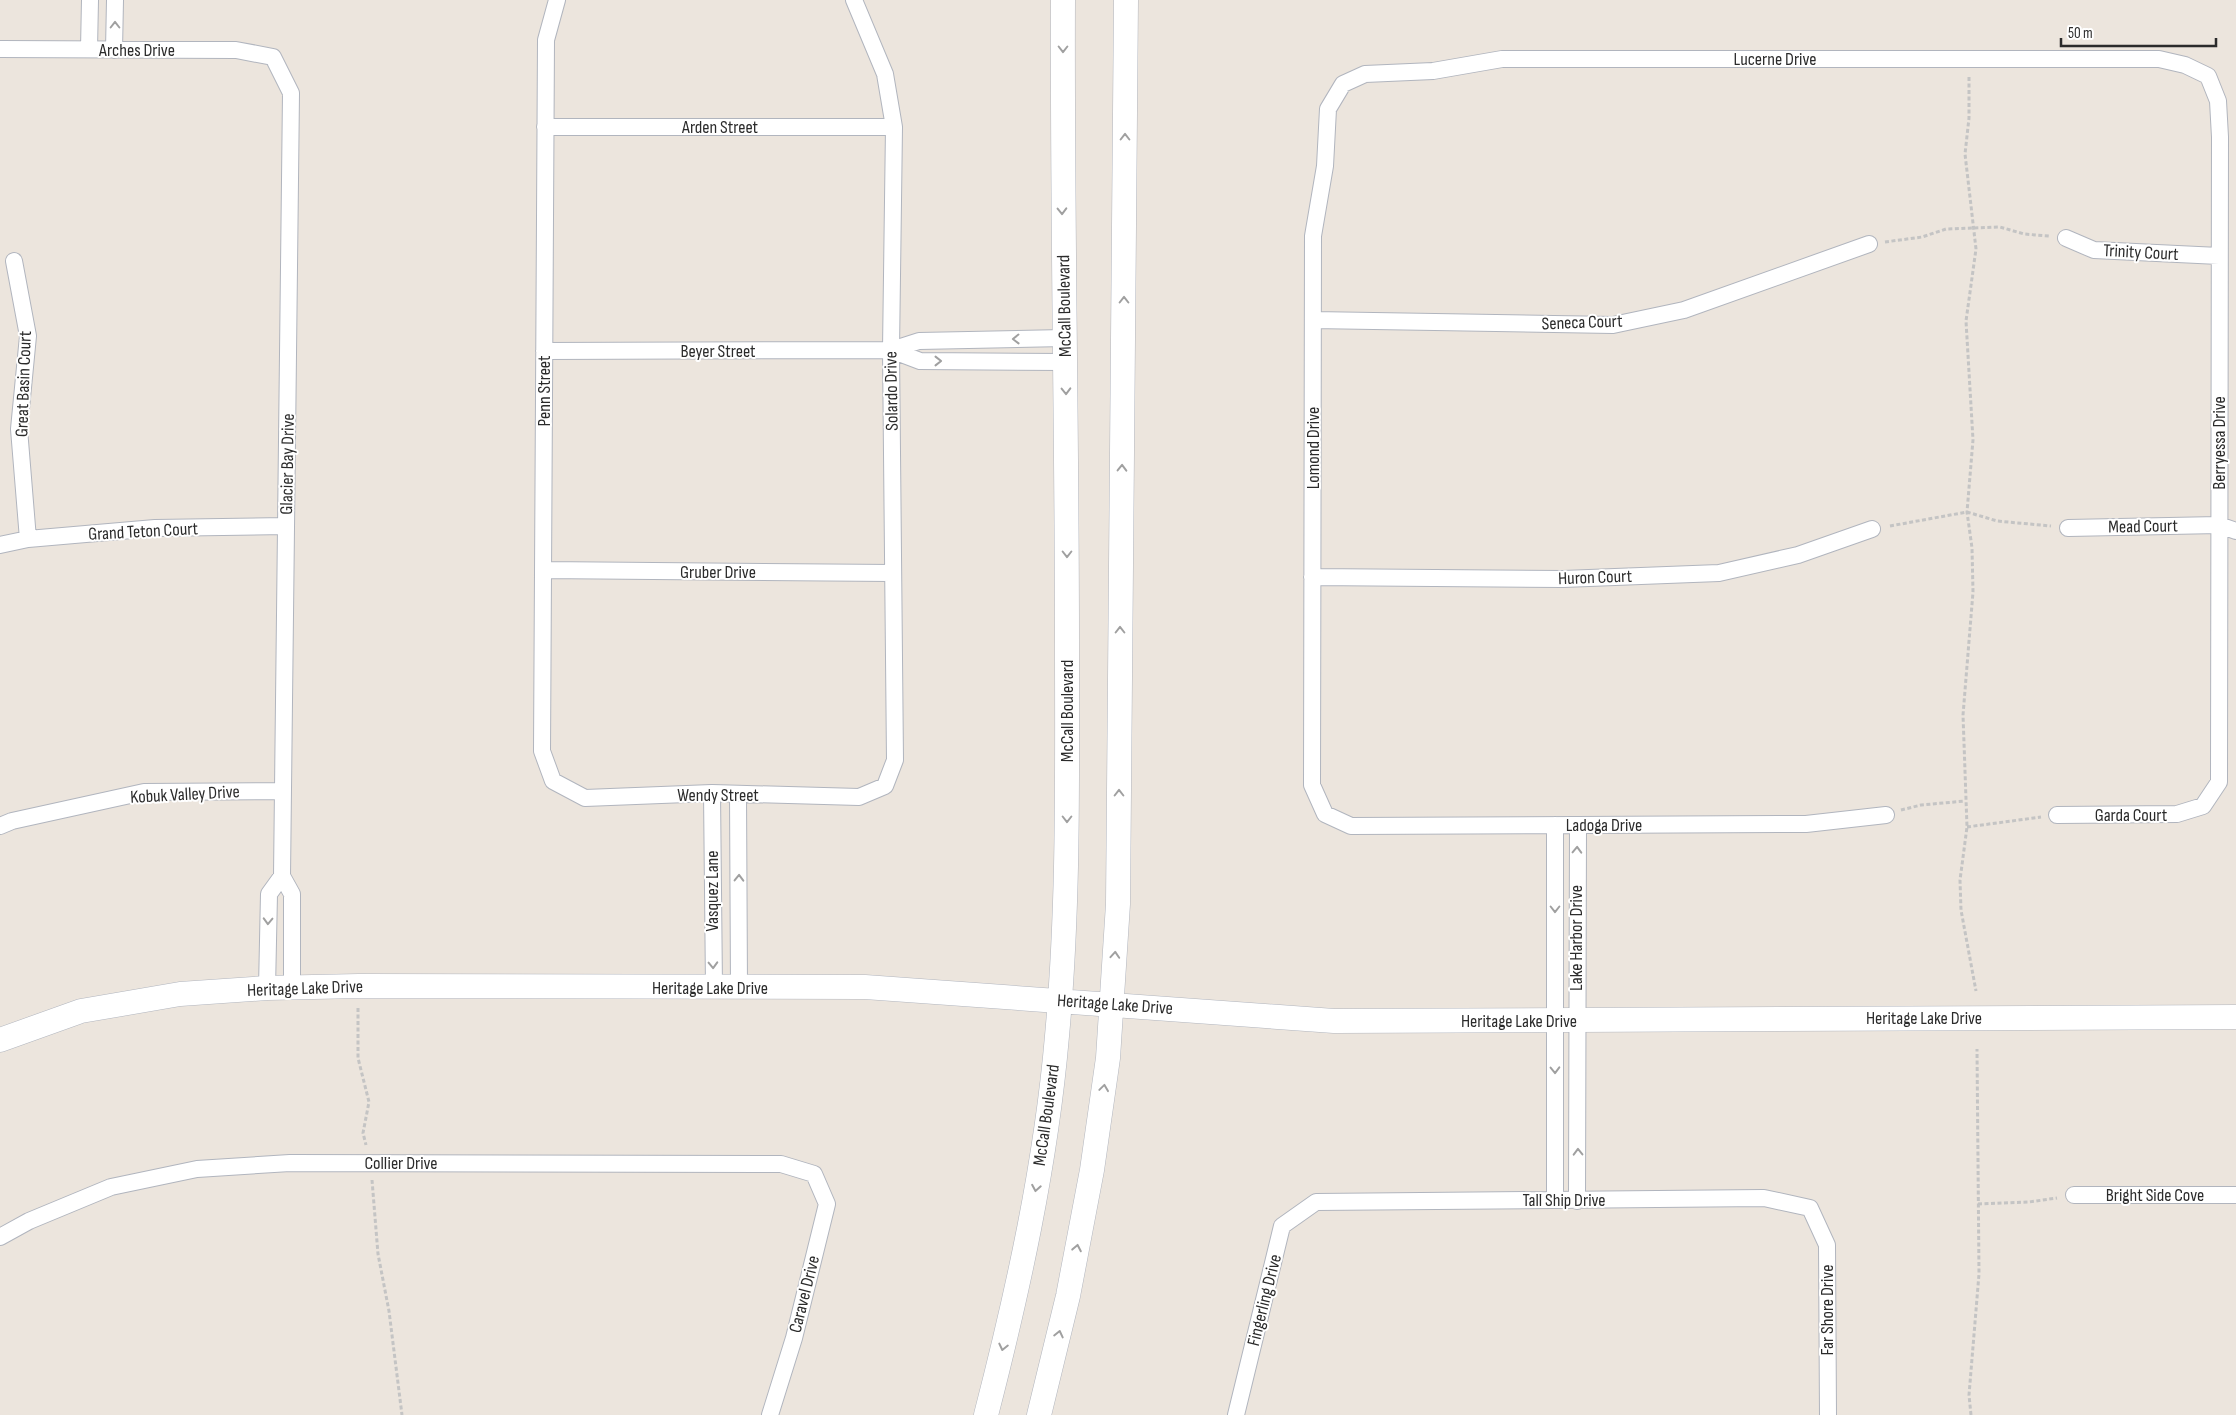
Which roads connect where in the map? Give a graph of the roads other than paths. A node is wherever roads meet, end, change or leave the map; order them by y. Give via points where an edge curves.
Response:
1 (90, 0) edge
2 (115, 0) edge
3 (557, 0) edge
4 (854, 0) edge
5 (1063, 0) edge
6 (1126, 0) edge
7 (0, 49) edge
8 (89, 49) junction
9 (114, 50) junction
10 (272, 57) joint
11 (2208, 76) joint
12 (1343, 84) joint
13 (545, 127) junction
14 (894, 127) junction
15 (2066, 238) road end
16 (1870, 244) road end
17 (2219, 256) junction
18 (14, 261) dead end
19 (1313, 320) junction
20 (1065, 338) junction
21 (891, 350) junction
22 (544, 351) junction
23 (1066, 362) junction
24 (2236, 516) edge
25 (2219, 525) junction
26 (286, 526) junction
27 (2068, 528) road end
28 (1872, 529) road end
29 (2236, 531) edge
30 (28, 539) junction
31 (0, 545) edge
32 (543, 570) junction
33 (893, 573) junction
34 (1312, 577) junction
35 (553, 781) joint
36 (885, 786) joint
37 (283, 791) junction
38 (712, 794) junction
39 (738, 794) junction
40 (2203, 806) joint
41 (1325, 814) joint
42 (1886, 815) road end
43 (2058, 815) road end
44 (1555, 825) junction
45 (1578, 825) junction
46 (0, 826) edge
47 (282, 876) junction
48 (292, 987) junction
49 (267, 988) junction
50 (714, 988) junction
51 (739, 988) junction
52 (1059, 1001) junction
53 (1112, 1004) junction
54 (2236, 1017) edge
55 (1566, 1021) junction
56 (0, 1040) edge
57 (814, 1174) joint
58 (2074, 1195) road end
59 (2236, 1195) edge
60 (1556, 1200) junction
61 (1578, 1201) junction
62 (1316, 1202) joint
63 (1810, 1208) joint
64 (0, 1237) edge
65 (770, 1415) edge
66 (986, 1415) edge
67 (1040, 1415) edge
68 (1236, 1415) edge
69 (1828, 1415) edge

1 - 8 street
9 -> 2 street
3 - 13 street, Penn Street via 546,40
4 - 14 street, Solardo Drive via 885,74
5 -> 20 main road, McCall Boulevard
53 -> 6 main road via 1118,904
7 - 8 street, Arches Drive
8 - 9 street, Arches Drive
9 - 10 street, Arches Drive via 236,50
10 - 26 street, Glacier Bay Drive via 291,93
11 - 12 street, Lucerne Drive via 2184,65 2159,60 1502,59 1432,71 1365,74
11 - 17 street, Berryessa Drive via 2218,101
12 - 19 street, Lomond Drive via 1328,109 1325,166 1313,236
13 - 14 street, Arden Street
13 - 22 street, Penn Street
14 - 21 street, Solardo Drive
15 - 17 street, Trinity Court via 2094,250
16 - 19 street, Seneca Court via 1684,310 1613,325
17 - 25 street, Berryessa Drive
18 - 30 street, Great Basin Court via 28,336 19,429
19 - 34 street, Lomond Drive
20 -> 21 street, Beyer Street via 919,341
20 - 23 main road, McCall Boulevard
21 - 22 street, Beyer Street
21 -> 23 street, Beyer Street via 920,361
21 - 33 street, Solardo Drive
22 - 32 street, Penn Street
23 -> 52 main road, McCall Boulevard via 1066,894
24 - 25 street, Mead Court
25 - 27 street, Mead Court
25 - 29 street, Mead Court
25 - 40 street, Berryessa Drive via 2219,782
26 - 30 street, Grand Teton Court via 156,528
26 - 37 street, Glacier Bay Drive
28 - 34 street, Huron Court via 1798,555 1719,573 1563,578
30 - 31 street, Grand Teton Court
32 - 33 street, Gruber Drive
32 - 35 street, Penn Street via 542,751
33 - 36 street, Solardo Drive via 895,760
34 - 41 street, Lomond Drive via 1312,784
35 - 38 street, Wendy Street via 585,798
36 - 39 street, Wendy Street via 859,797
37 - 46 street, Kobuk Valley Drive via 144,792
37 - 47 street, Glacier Bay Drive
38 - 39 street, Wendy Street
38 -> 50 street, Vasquez Lane
51 -> 39 street, Vasquez Lane
40 - 43 street, Garda Court via 2177,814
41 - 44 street, Ladoga Drive via 1351,826
42 - 45 street, Ladoga Drive via 1806,824
44 - 45 street, Ladoga Drive
44 -> 55 street, Lake Harbor Drive
55 -> 45 street, Lake Harbor Drive
47 - 48 street, Glacier Bay Drive via 292,894
47 -> 49 street via 269,894
48 - 49 main road, Heritage Lake Drive
48 - 50 main road, Heritage Lake Drive
49 - 56 main road, Heritage Lake Drive via 180,994 81,1011
50 - 51 main road, Heritage Lake Drive
51 - 52 main road, Heritage Lake Drive via 865,987
52 - 53 main road, Heritage Lake Drive
52 -> 66 main road, McCall Boulevard via 1041,1158 1024,1252
53 - 55 main road, Heritage Lake Drive via 1334,1021
67 -> 53 main road via 1070,1287 1088,1188 1108,1058
54 - 55 main road, Heritage Lake Drive
55 -> 60 street, Lake Harbor Drive
61 -> 55 street, Lake Harbor Drive
57 - 64 street, Collier Drive via 781,1164 290,1163 198,1169 111,1187 29,1221
57 - 65 street, Caravel Drive via 826,1204 794,1338
58 - 59 street, Bright Side Cove
60 - 61 street, Tall Ship Drive
60 - 62 street, Tall Ship Drive
61 - 63 street, Tall Ship Drive via 1764,1198
62 - 68 street, Fingerling Drive via 1282,1226
63 - 69 street, Far Shore Drive via 1827,1245

